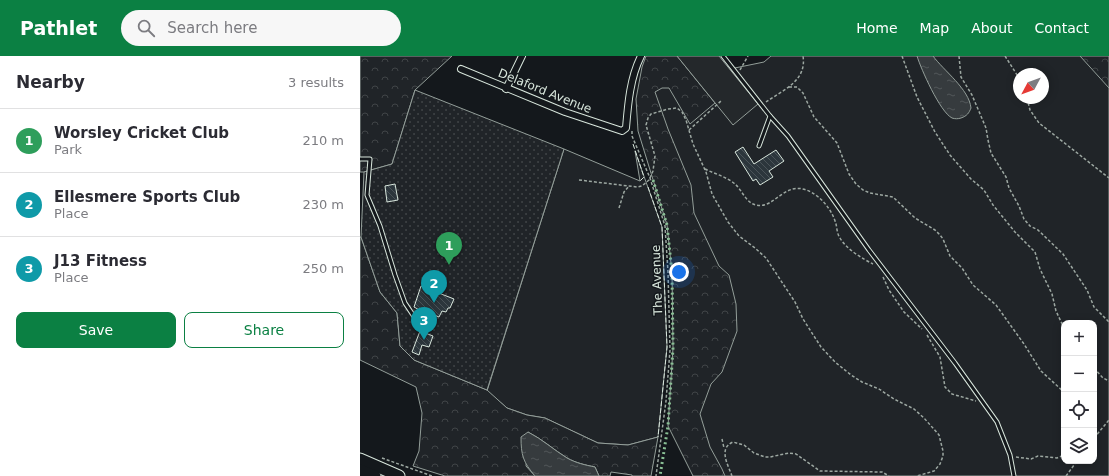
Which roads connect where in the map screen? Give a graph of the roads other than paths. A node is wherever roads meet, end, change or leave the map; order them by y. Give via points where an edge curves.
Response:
1 (522, 56) edge
2 (641, 56) edge
3 (723, 56) edge
4 (461, 69) dead end
5 (506, 88) junction
6 (770, 116) junction
7 (759, 146) dead end
8 (360, 159) edge
9 (429, 327) dead end
10 (360, 459) edge
11 (360, 470) edge
12 (375, 476) edge
13 (399, 476) edge
14 (1014, 476) edge

1 - 5 street
2 - 5 street, Delaford Avenue via 630,90 626,128 622,131
3 - 6 lane
4 - 5 street, Delaford Avenue
6 - 7 lane
6 - 14 lane via 788,136 988,410 1003,434
8 - 9 lane via 370,160 367,194 405,303 417,321
10 - 13 highway
11 - 12 highway

